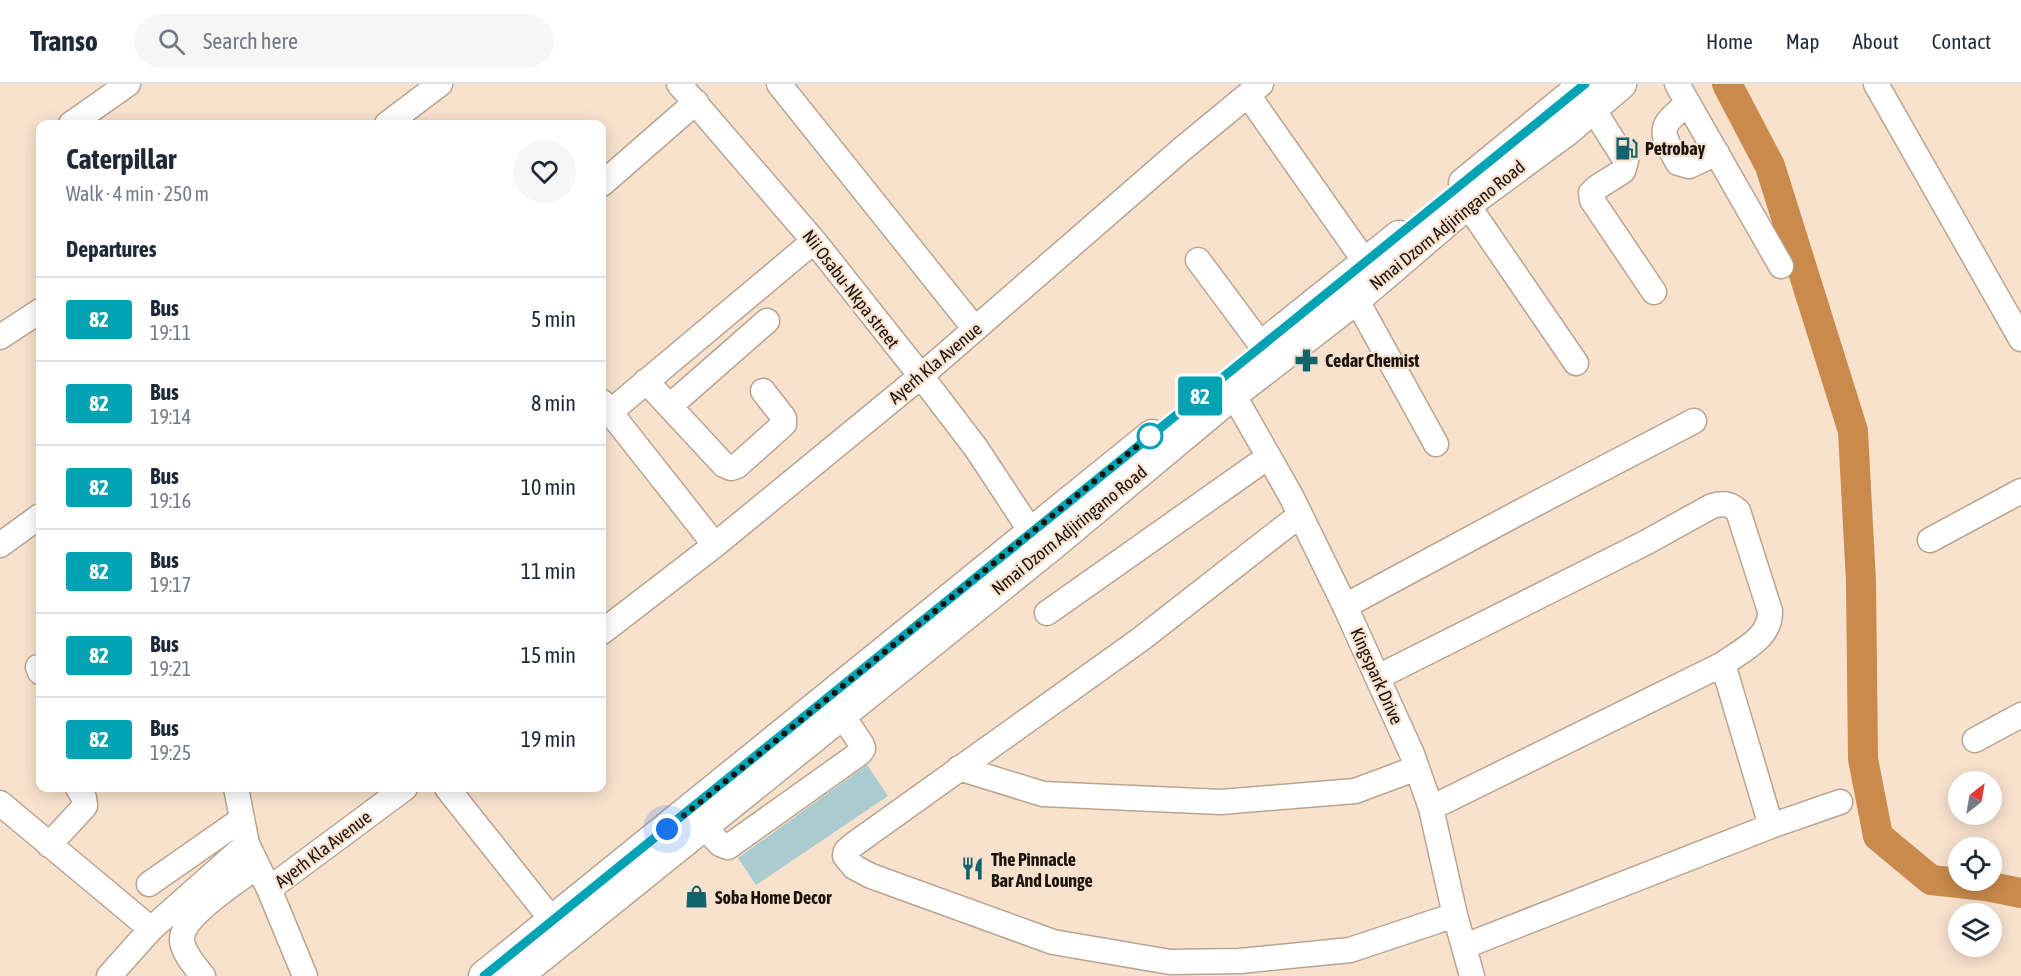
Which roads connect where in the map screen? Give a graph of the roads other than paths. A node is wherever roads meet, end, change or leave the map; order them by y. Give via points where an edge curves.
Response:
1 (128, 84) edge
2 (440, 84) edge
3 (679, 84) edge
4 (779, 84) edge
5 (1621, 84) edge
6 (1876, 84) edge
7 (1255, 90) edge
8 (1682, 94) edge
9 (1589, 96) edge
10 (696, 102) junction
11 (77, 120) edge
12 (392, 120) edge
13 (1717, 153) junction
14 (606, 181) edge
15 (1467, 204) junction
16 (814, 241) junction
17 (1197, 260) dead end
18 (1366, 263) junction
19 (1781, 266) dead end
20 (1654, 292) dead end
21 (1356, 299) junction
22 (36, 314) edge
23 (768, 321) dead end
24 (975, 329) junction
25 (0, 337) edge
26 (2021, 339) edge
27 (1262, 346) junction
28 (1576, 363) dead end
29 (921, 376) junction
30 (646, 381) junction
31 (763, 391) dead end
32 (1233, 394) junction
33 (670, 406) junction
34 (606, 407) edge
35 (1694, 421) dead end
36 (1436, 444) dead end
37 (1269, 457) junction
38 (2021, 491) edge
39 (1300, 515) junction
40 (36, 519) edge
41 (1032, 533) junction
42 (1930, 540) dead end
43 (0, 544) edge
44 (715, 545) junction
45 (1345, 606) junction
46 (1047, 613) dead end
47 (606, 629) edge
48 (1723, 664) junction
49 (1378, 677) junction
50 (842, 715) junction
51 (2021, 715) edge
52 (1975, 740) dead end
53 (959, 768) junction
54 (1417, 768) junction
55 (80, 792) edge
56 (237, 792) edge
57 (400, 792) edge
58 (450, 792) edge
59 (1840, 802) dead end
60 (0, 803) edge
61 (1431, 808) junction
62 (242, 819) junction
63 (1771, 826) junction
64 (684, 833) junction
65 (247, 844) junction
66 (49, 845) junction
67 (258, 866) junction
68 (148, 884) dead end
69 (269, 889) junction
70 (1455, 915) junction
71 (552, 920) junction
72 (151, 929) junction
73 (1465, 946) junction
74 (109, 976) edge
75 (203, 976) edge
76 (305, 976) edge
77 (484, 976) edge
78 (517, 976) edge
79 (1472, 976) edge

1 - 11 street
2 - 12 street
3 - 10 street, Nii Osabu-Nkpa street
4 - 24 street
5 - 9 main road, Nmai Dzorn Adjiringano Road
6 - 26 street
7 - 18 street
7 - 24 street, Ayerh Kla Avenue via 1180,150
8 - 13 street
8 - 13 street via 1664,131 1664,139 1678,163 1689,166
9 - 15 main road, Nmai Dzorn Adjiringano Road
9 - 18 main road, Nmai Dzorn Adjiringano Road
9 - 20 street via 1626,161 1623,171 1596,188 1592,200
10 - 14 street
10 - 16 street, Nii Osabu-Nkpa street
13 - 19 street
15 - 21 main road, Nmai Dzorn Adjiringano Road
15 - 28 street
16 - 29 street, Nii Osabu-Nkpa street
16 - 30 street
17 - 27 street
18 - 27 main road, Nmai Dzorn Adjiringano Road
21 - 32 main road, Nmai Dzorn Adjiringano Road
21 - 36 street
22 - 25 street
23 - 33 street
24 - 29 street, Ayerh Kla Avenue
27 - 41 main road, Nmai Dzorn Adjiringano Road
29 - 41 street, Nii Osabu-Nkpa street via 976,448
29 - 44 street, Ayerh Kla Avenue
30 - 33 street
30 - 34 street
31 - 33 street via 784,418 784,424 731,468
32 - 37 street, Kingspark Drive
32 - 50 main road, Nmai Dzorn Adjiringano Road
34 - 44 street
35 - 45 street
37 - 39 street, Kingspark Drive
37 - 46 street
38 - 42 street
39 - 45 street, Kingspark Drive
39 - 53 street via 1141,639
40 - 43 street
41 - 64 main road, Nmai Dzorn Adjiringano Road
44 - 47 street, Ayerh Kla Avenue
45 - 49 street, Kingspark Drive
48 - 49 street via 1763,635 1770,611 1738,511 1721,503
48 - 61 street
48 - 63 street
49 - 54 street, Kingspark Drive
50 - 64 main road, Nmai Dzorn Adjiringano Road
50 - 64 street via 862,745 860,753 729,848
51 - 52 street
53 - 54 street via 1043,794 1221,802 1355,791
53 - 70 street via 846,851 849,862 871,876 1053,942 1170,962 1240,961 1350,950
54 - 61 street, Kingspark Drive
55 - 66 street via 85,806
56 - 62 street
57 - 69 street, Ayerh Kla Avenue
58 - 71 street
59 - 63 street
60 - 66 street
61 - 70 street, Kingspark Drive
62 - 65 street
62 - 68 street
63 - 73 street
64 - 71 main road, Nmai Dzorn Adjiringano Road
64 - 78 main road, Nmai Dzorn Adjiringano Road
65 - 67 street
65 - 72 street
66 - 72 street
67 - 69 street
67 - 75 street via 186,926 182,934 185,952
69 - 76 street
70 - 73 street, Kingspark Drive
71 - 77 main road, Nmai Dzorn Adjiringano Road
72 - 74 street
73 - 79 street, Kingspark Drive

